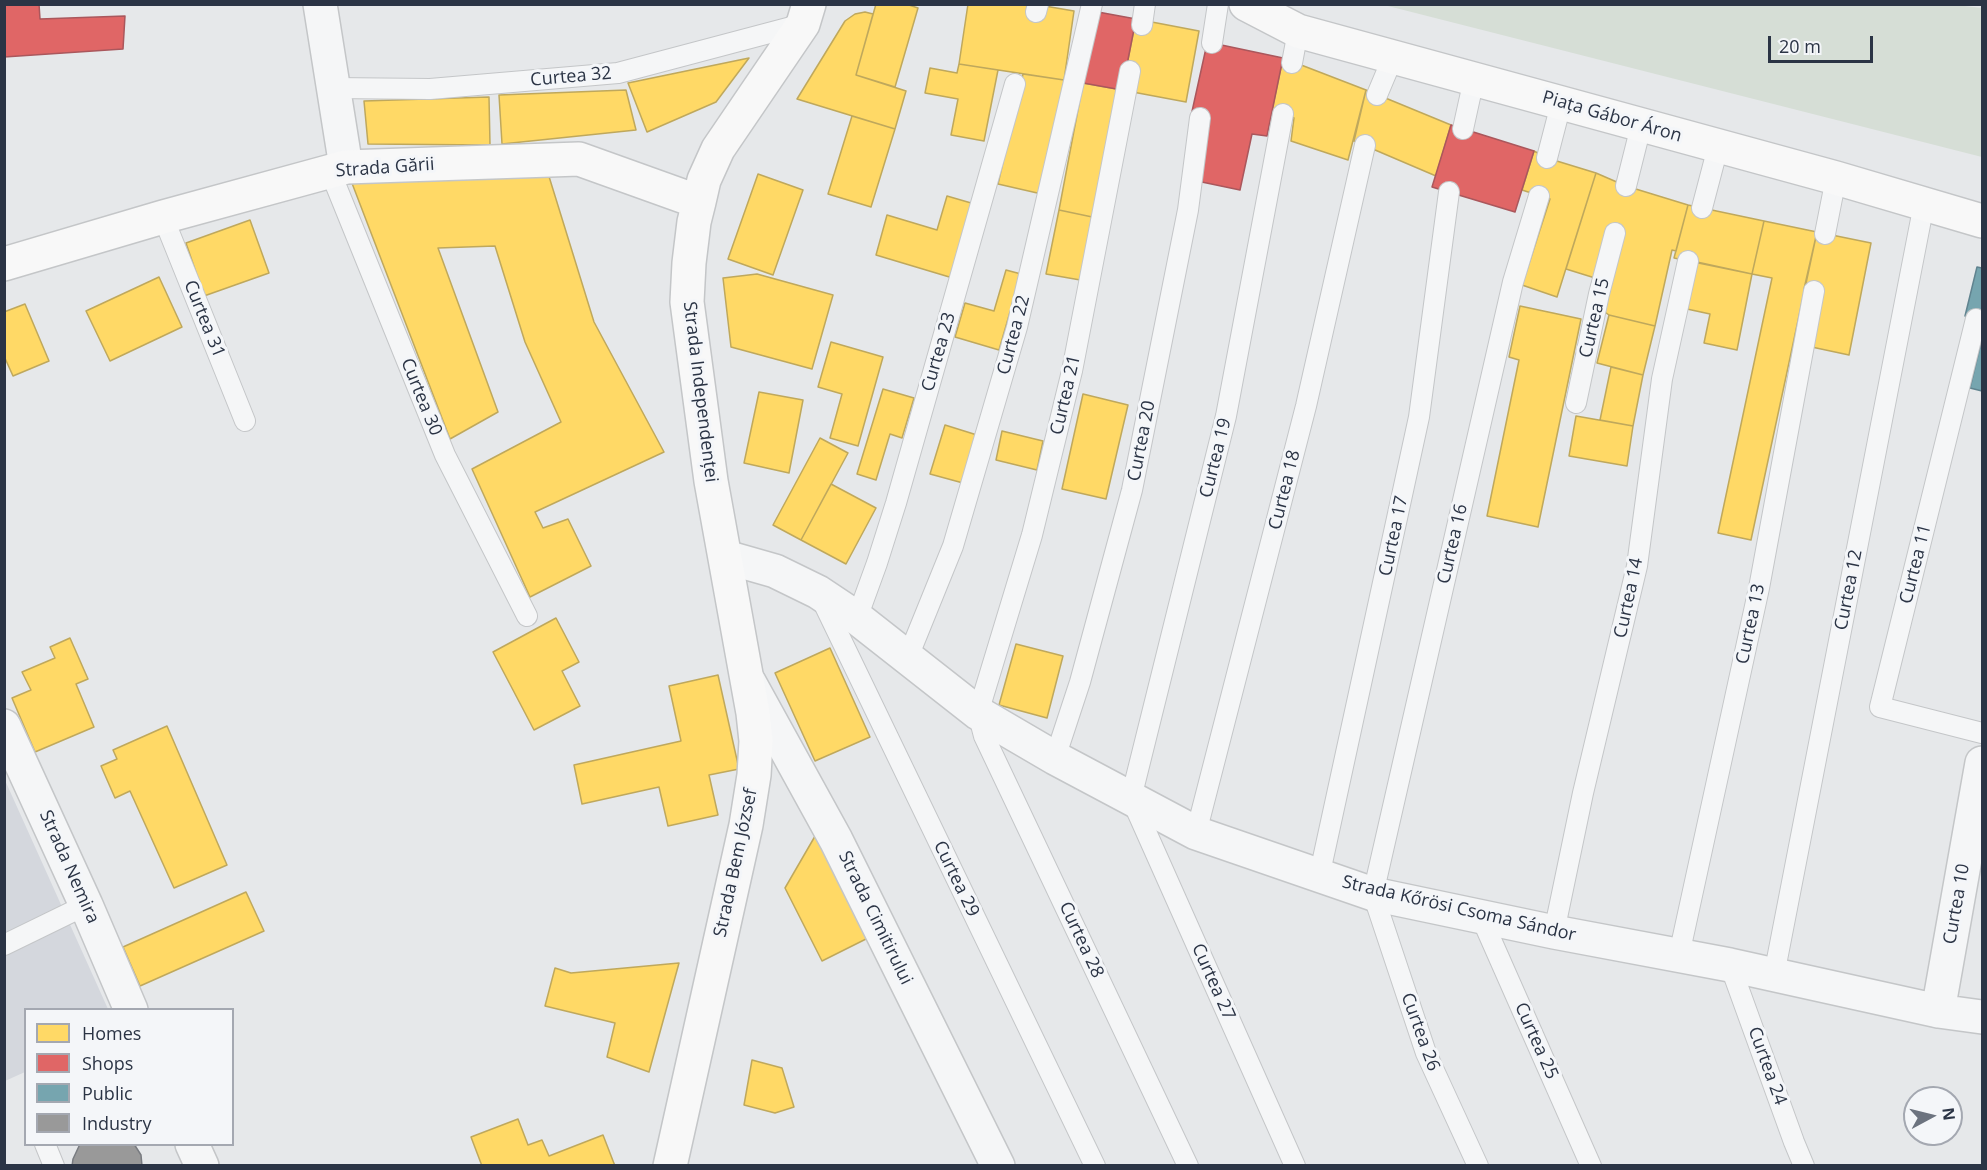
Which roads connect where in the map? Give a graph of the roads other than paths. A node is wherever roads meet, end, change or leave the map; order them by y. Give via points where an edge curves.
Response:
1 (320, 4) edge
2 (1092, 4) edge
3 (1144, 4) edge
4 (1218, 4) edge
5 (1246, 4) edge
6 (806, 14) edge
7 (1142, 26) dead end
8 (1298, 31) junction
9 (1212, 43) dead end
10 (1393, 57) junction
11 (1292, 63) dead end
12 (1130, 71) dead end
13 (1474, 79) junction
14 (1016, 84) dead end
15 (333, 88) junction
16 (1377, 95) dead end
17 (1562, 104) junction
18 (1283, 114) dead end
19 (1200, 118) dead end
20 (1641, 126) junction
21 (1463, 129) dead end
22 (1365, 145) dead end
23 (1719, 147) junction
24 (1547, 158) dead end
25 (338, 169) junction
26 (1836, 178) junction
27 (1626, 186) dead end
28 (1449, 192) dead end
29 (1539, 196) dead end
30 (699, 202) junction
31 (1924, 204) junction
32 (1702, 208) dead end
33 (163, 217) junction
34 (1983, 221) edge
35 (1615, 233) dead end
36 (1825, 234) dead end
37 (1688, 261) dead end
38 (4, 264) edge
39 (1814, 291) dead end
40 (1976, 319) dead end
41 (1576, 404) dead end
42 (245, 421) dead end
43 (726, 557) junction
44 (818, 592) junction
45 (527, 616) dead end
46 (857, 618) junction
47 (908, 657) junction
48 (745, 674) junction
49 (978, 713) junction
50 (4, 726) edge
51 (1983, 732) edge
52 (1055, 758) junction
53 (1983, 763) edge
54 (1131, 798) junction
55 (1196, 833) junction
56 (1319, 877) junction
57 (1372, 894) junction
58 (86, 905) junction
59 (1481, 917) junction
60 (1554, 932) junction
61 (4, 945) edge
62 (1680, 955) junction
63 (1730, 965) junction
64 (1774, 975) junction
65 (130, 1008) edge
66 (1938, 1011) junction
67 (1979, 1024) edge
68 (46, 1146) edge
69 (193, 1146) edge
70 (54, 1166) edge
71 (202, 1166) edge
72 (670, 1166) edge
73 (998, 1166) edge
74 (1095, 1166) edge
75 (1188, 1166) edge
76 (1295, 1166) edge
77 (1478, 1166) edge
78 (1592, 1166) edge
79 (1804, 1166) edge

1 - 15 street
2 - 47 lane, Curtea 22 via 1017,327 953,546
3 - 7 lane
4 - 9 lane
5 - 8 main road, Piața Gábor Áron
6 - 15 lane, Curtea 32 via 618,73 430,89
6 - 30 main road, Strada Independenței via 718,149
8 - 10 main road, Piața Gábor Áron
8 - 11 lane
10 - 13 main road, Piața Gábor Áron
10 - 16 lane
12 - 49 lane, Curtea 21 via 1072,372 1032,535
13 - 17 main road, Piața Gábor Áron
13 - 21 lane
14 - 46 lane, Curtea 23 via 896,503
15 - 25 street
17 - 20 main road, Piața Gábor Áron
17 - 24 lane
18 - 54 lane, Curtea 19 via 1226,417
19 - 52 lane, Curtea 20 via 1188,210 1132,490 1080,682
20 - 23 main road, Piața Gábor Áron
20 - 27 lane
22 - 55 lane, Curtea 18 via 1306,406
23 - 26 main road, Piața Gábor Áron
23 - 32 lane
25 - 30 main road, Strada Gării via 579,159
25 - 33 main road, Strada Gării
25 - 45 lane, Curtea 30 via 444,455
26 - 31 main road, Piața Gábor Áron
26 - 36 lane
28 - 56 lane, Curtea 17 via 1419,417
29 - 57 lane, Curtea 16 via 1513,282
30 - 43 main road, Strada Independenței via 687,302 711,481
31 - 34 main road, Piața Gábor Áron
31 - 64 lane, Curtea 12
33 - 38 main road, Strada Gării
33 - 42 lane, Curtea 31
35 - 41 lane, Curtea 15
37 - 60 lane, Curtea 14 via 1662,379 1637,566
39 - 62 lane, Curtea 13 via 1759,588
40 - 51 lane, Curtea 11 via 1880,707
43 - 44 street, Strada Kőrösi Csoma Sándor via 775,571
43 - 48 main road, Strada Bem József
44 - 46 street, Strada Kőrösi Csoma Sándor
44 - 74 lane, Curtea 29
46 - 47 street, Strada Kőrösi Csoma Sándor
47 - 49 street, Strada Kőrösi Csoma Sándor
48 - 72 main road, Strada Bem József via 756,741 754,775
48 - 73 street, Strada Cimitirului via 836,840
49 - 52 street, Strada Kőrösi Csoma Sándor
49 - 75 lane, Curtea 28 via 984,736
50 - 58 street, Strada Nemira
52 - 54 street, Strada Kőrösi Csoma Sándor
53 - 66 street, Curtea 10
54 - 55 street, Strada Kőrösi Csoma Sándor
54 - 76 lane, Curtea 27
55 - 56 street, Strada Kőrösi Csoma Sándor
56 - 57 street, Strada Kőrösi Csoma Sándor
57 - 59 street, Strada Kőrösi Csoma Sándor
57 - 77 lane, Curtea 26 via 1426,1053
58 - 61 lane
58 - 65 street, Strada Nemira
59 - 60 street, Strada Kőrösi Csoma Sándor
59 - 78 lane, Curtea 25
60 - 62 street, Strada Kőrösi Csoma Sándor
62 - 63 street, Strada Kőrösi Csoma Sándor
63 - 64 street, Strada Kőrösi Csoma Sándor
63 - 79 lane, Curtea 24
64 - 66 street, Strada Kőrösi Csoma Sándor
66 - 67 street, Strada Kőrösi Csoma Sándor
68 - 70 lane
69 - 71 street

